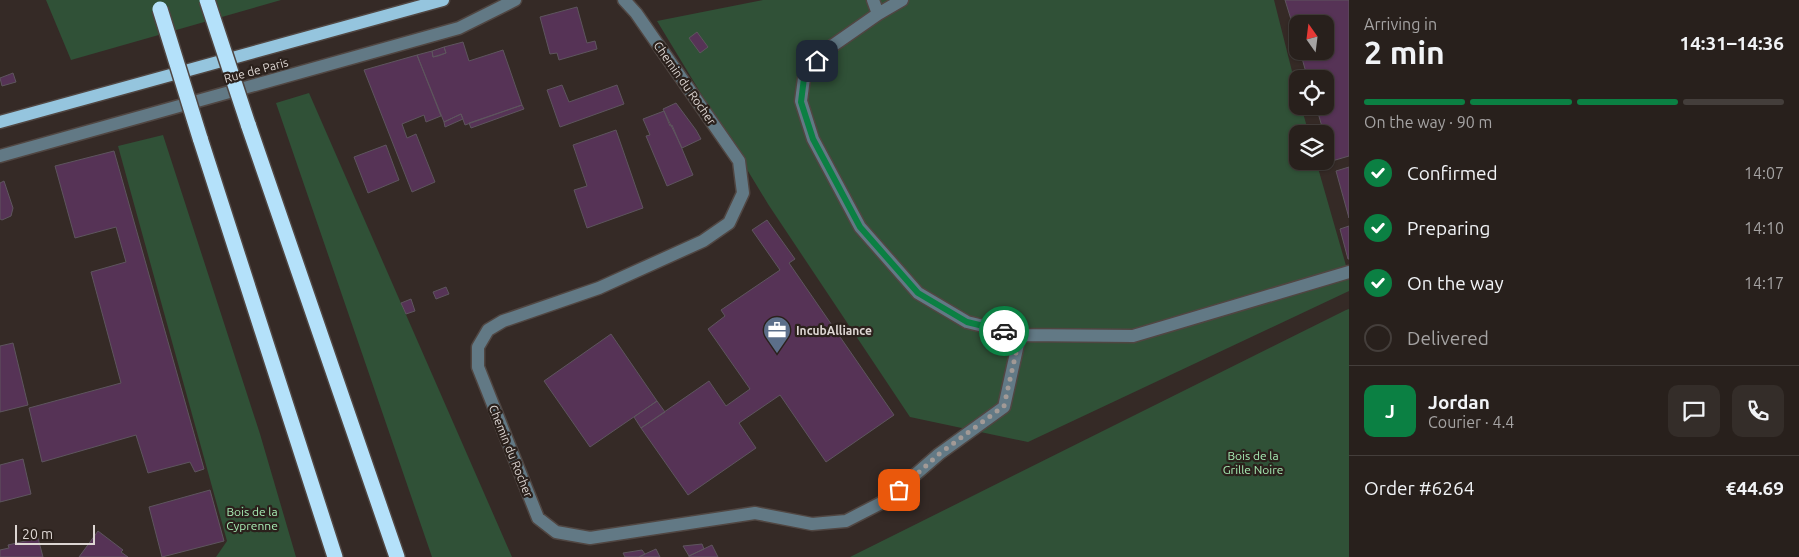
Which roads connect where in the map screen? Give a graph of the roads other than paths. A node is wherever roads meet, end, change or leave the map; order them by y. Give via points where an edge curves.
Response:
1 (207, 0) edge
2 (443, 0) edge
3 (515, 0) edge
4 (624, 0) edge
5 (873, 0) edge
6 (902, 0) edge
7 (158, 5) edge
8 (878, 14) junction
9 (0, 122) edge
10 (0, 156) edge
11 (1349, 272) edge
12 (1020, 335) junction
13 (335, 557) edge
14 (397, 557) edge

1 - 14 highway, bridge
2 - 9 main road, Rue de Paris
3 - 10 street, Rue de Paris via 459,28
4 - 12 street, Chemin du Rocher via 739,161 742,193 729,223 702,240 599,288 503,321 488,330 478,347 478,367 538,518 556,532 590,538 756,513 812,524 846,520 885,502 939,454 1004,406
5 - 8 street
6 - 8 street
7 - 13 highway, bridge
8 - 12 street via 822,53 804,78 801,102 813,139 860,227 918,293 967,322
11 - 12 street via 1133,336

